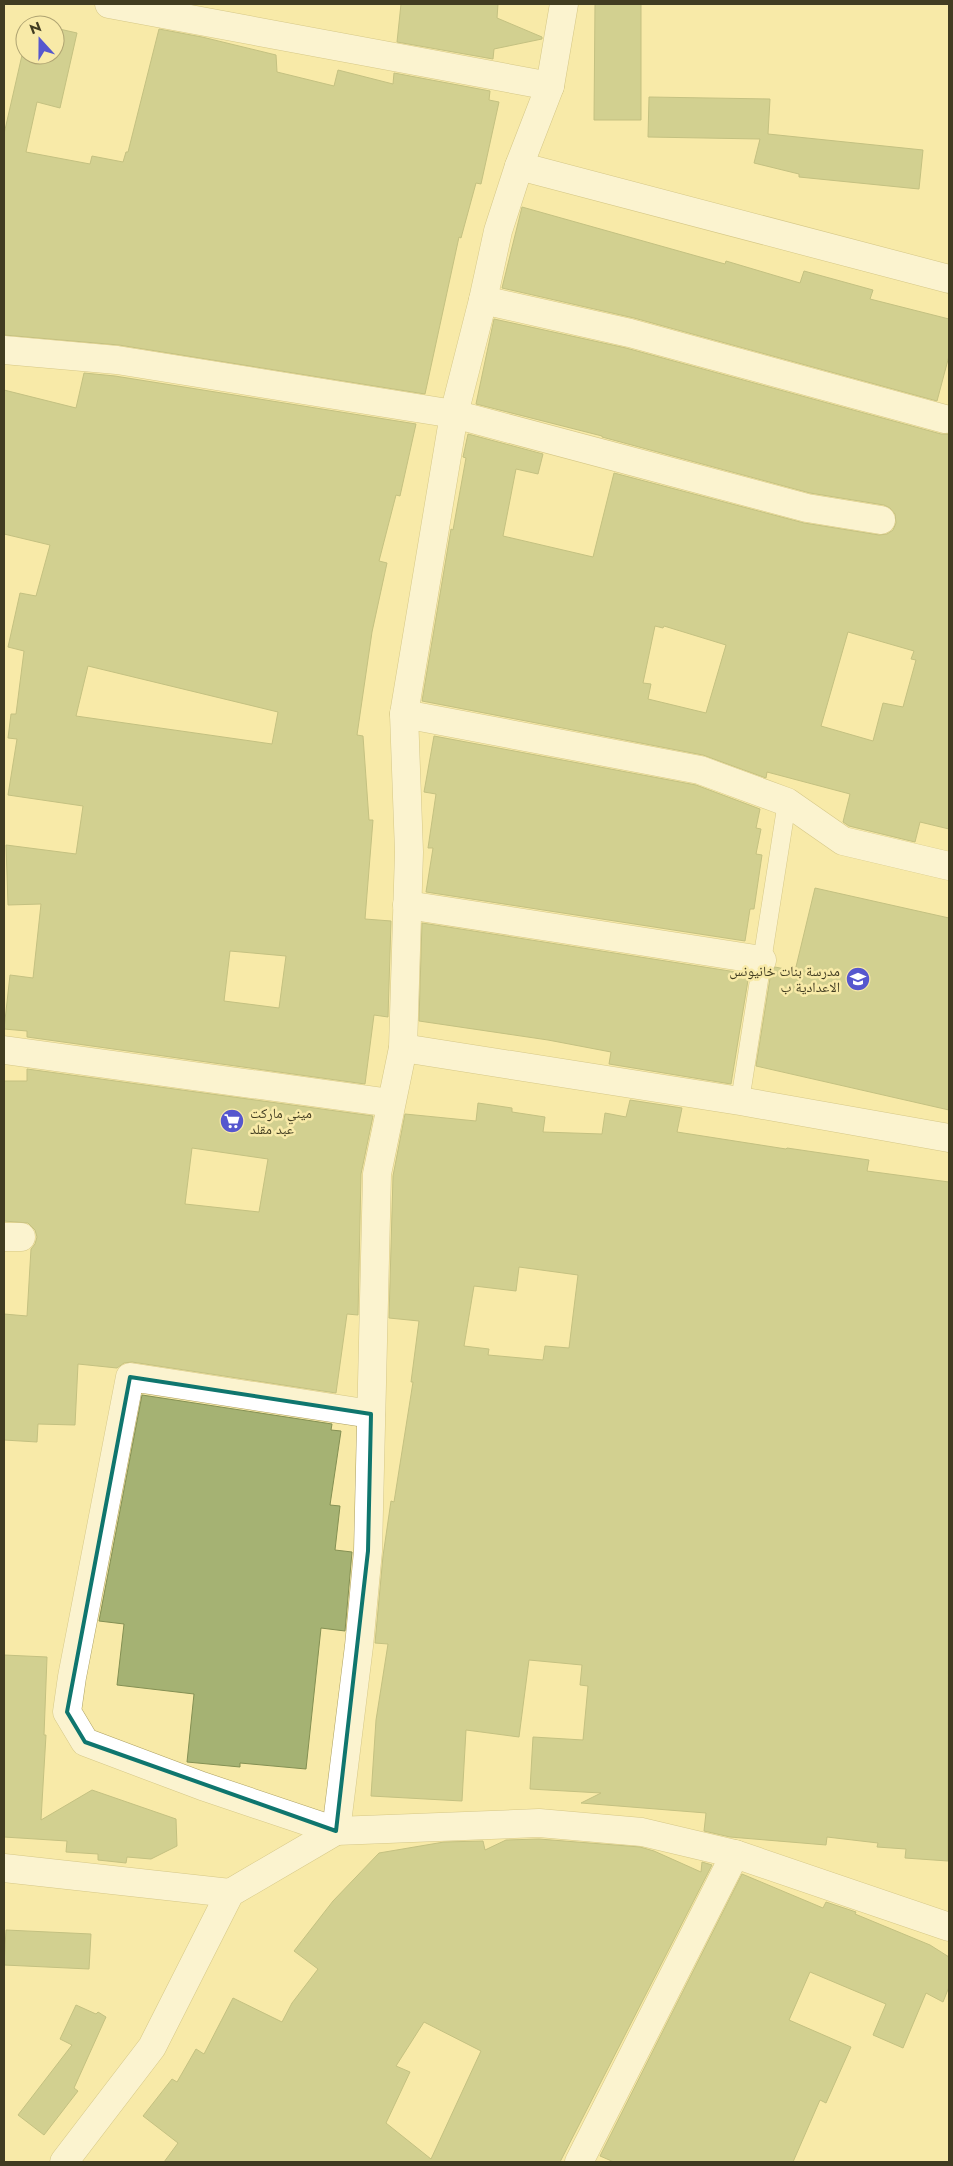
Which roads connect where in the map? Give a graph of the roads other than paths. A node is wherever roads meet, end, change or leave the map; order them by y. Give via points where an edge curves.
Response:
1 (109, 4) edge
2 (564, 4) edge
3 (550, 86) junction
4 (519, 166) junction
5 (949, 279) edge
6 (483, 300) junction
7 (4, 350) edge
8 (454, 414) junction
9 (945, 419) dead end
10 (881, 520) dead end
11 (404, 714) junction
12 (787, 802) junction
13 (949, 866) edge
14 (407, 905) junction
15 (762, 960) junction
16 (403, 1048) junction
17 (4, 1050) edge
18 (740, 1102) junction
19 (391, 1103) junction
20 (949, 1138) edge
21 (371, 1414) junction
22 (336, 1831) junction
23 (735, 1854) junction
24 (4, 1868) edge
25 (230, 1893) junction
26 (949, 1926) edge
27 (64, 2162) edge
28 (579, 2162) edge

1 - 3 street
2 - 3 street
3 - 4 street
4 - 5 street
4 - 6 street via 498,231
6 - 8 street
6 - 9 street via 630,333
7 - 8 street via 117,360
8 - 10 street via 807,508
8 - 11 street
11 - 12 street via 700,770
11 - 14 street via 409,852
12 - 13 street via 843,841
12 - 15 lane
14 - 15 street
14 - 16 street
15 - 18 lane
16 - 18 street
16 - 19 street
17 - 19 street
18 - 20 street
19 - 21 street via 377,1174
21 - 22 street via 368,1551
21 - 22 street via 130,1377 67,1712 85,1742
22 - 23 street via 539,1823 642,1832
22 - 25 street
23 - 26 street
23 - 28 street
24 - 25 street
25 - 27 street via 152,2046

